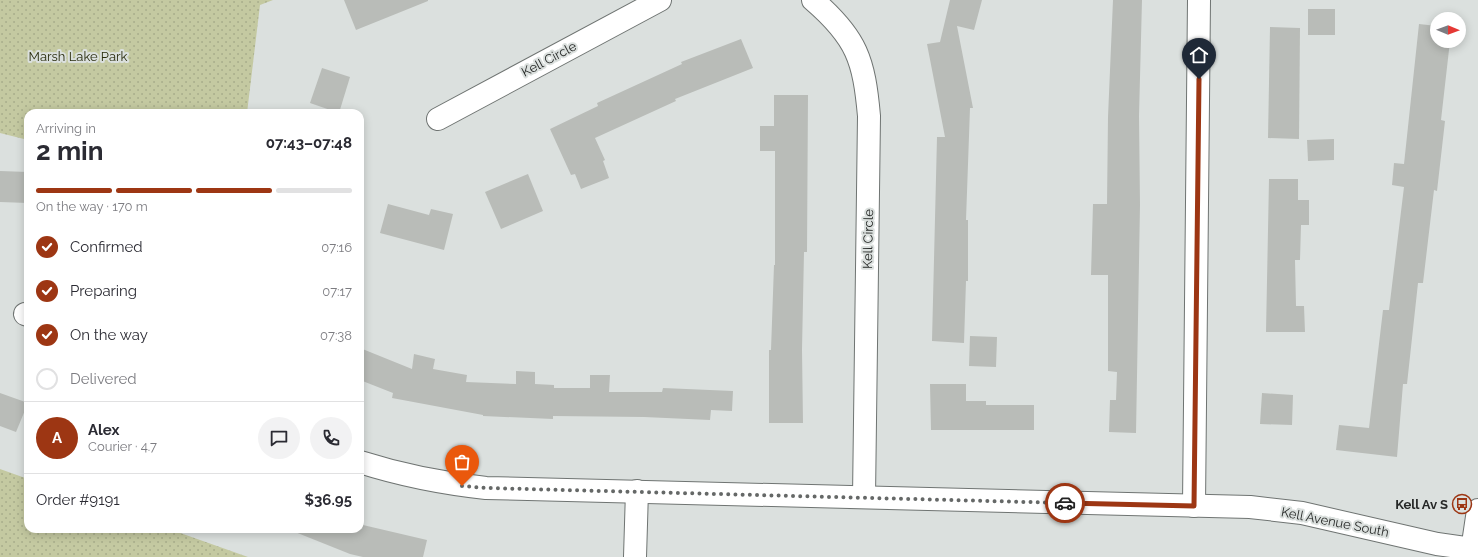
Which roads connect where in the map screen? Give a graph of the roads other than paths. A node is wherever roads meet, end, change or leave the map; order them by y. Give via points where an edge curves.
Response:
1 (660, 0) edge
2 (1199, 0) edge
3 (818, 2) edge
4 (438, 119) dead end
5 (364, 463) edge
6 (637, 491) junction
7 (864, 497) junction
8 (1194, 506) junction
9 (1478, 510) edge
10 (1474, 543) edge
11 (635, 557) edge

1 - 4 street, Kell Circle
2 - 8 street
3 - 7 street, Kell Circle via 834,18 855,47 866,80 870,116
5 - 6 street, Kell Avenue South via 438,483 486,488
6 - 7 street, Kell Avenue South
6 - 11 street
7 - 8 street, Kell Avenue South
8 - 10 street, Kell Avenue South via 1250,507 1302,512 1437,544
9 - 10 street

